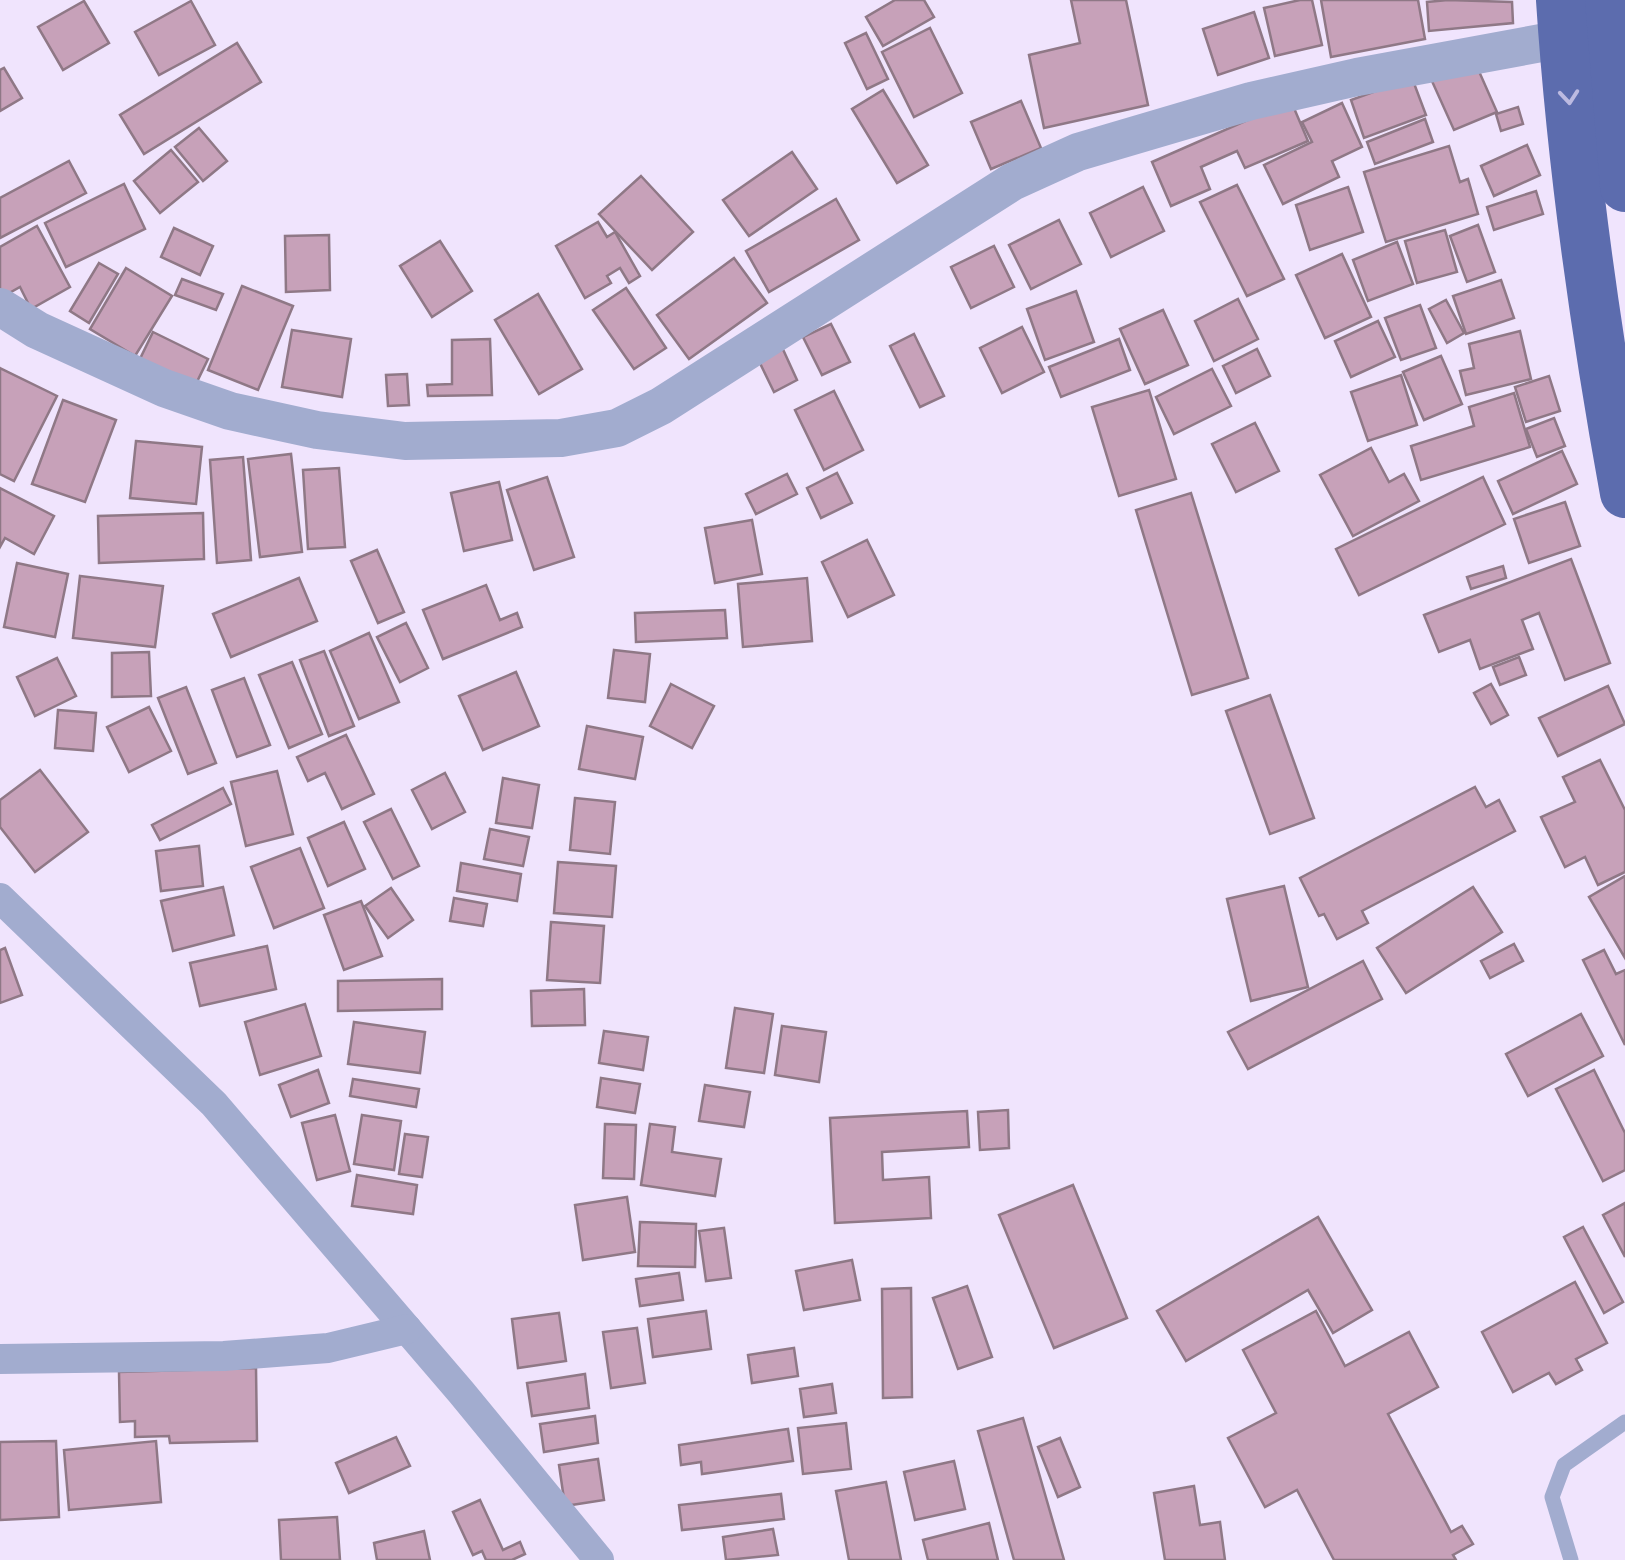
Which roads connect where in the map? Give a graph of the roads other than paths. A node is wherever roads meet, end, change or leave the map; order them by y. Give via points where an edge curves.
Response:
1 (1610, 0) edge
2 (1562, 20) edge
3 (1625, 186) edge
4 (0, 307) edge
5 (1625, 492) edge
6 (0, 898) edge
7 (407, 1329) junction
8 (0, 1359) edge
9 (1625, 1422) edge
10 (599, 1560) edge
11 (1571, 1560) edge

1 - 3 highway
2 - 4 street via 1078,152 1012,182 617,428 561,438 405,441 317,430 164,388
2 -> 5 highway via 1578,206
6 - 7 street via 214,1104
7 - 8 street via 328,1348
7 - 10 street
9 - 11 lane via 1564,1465 1552,1498

